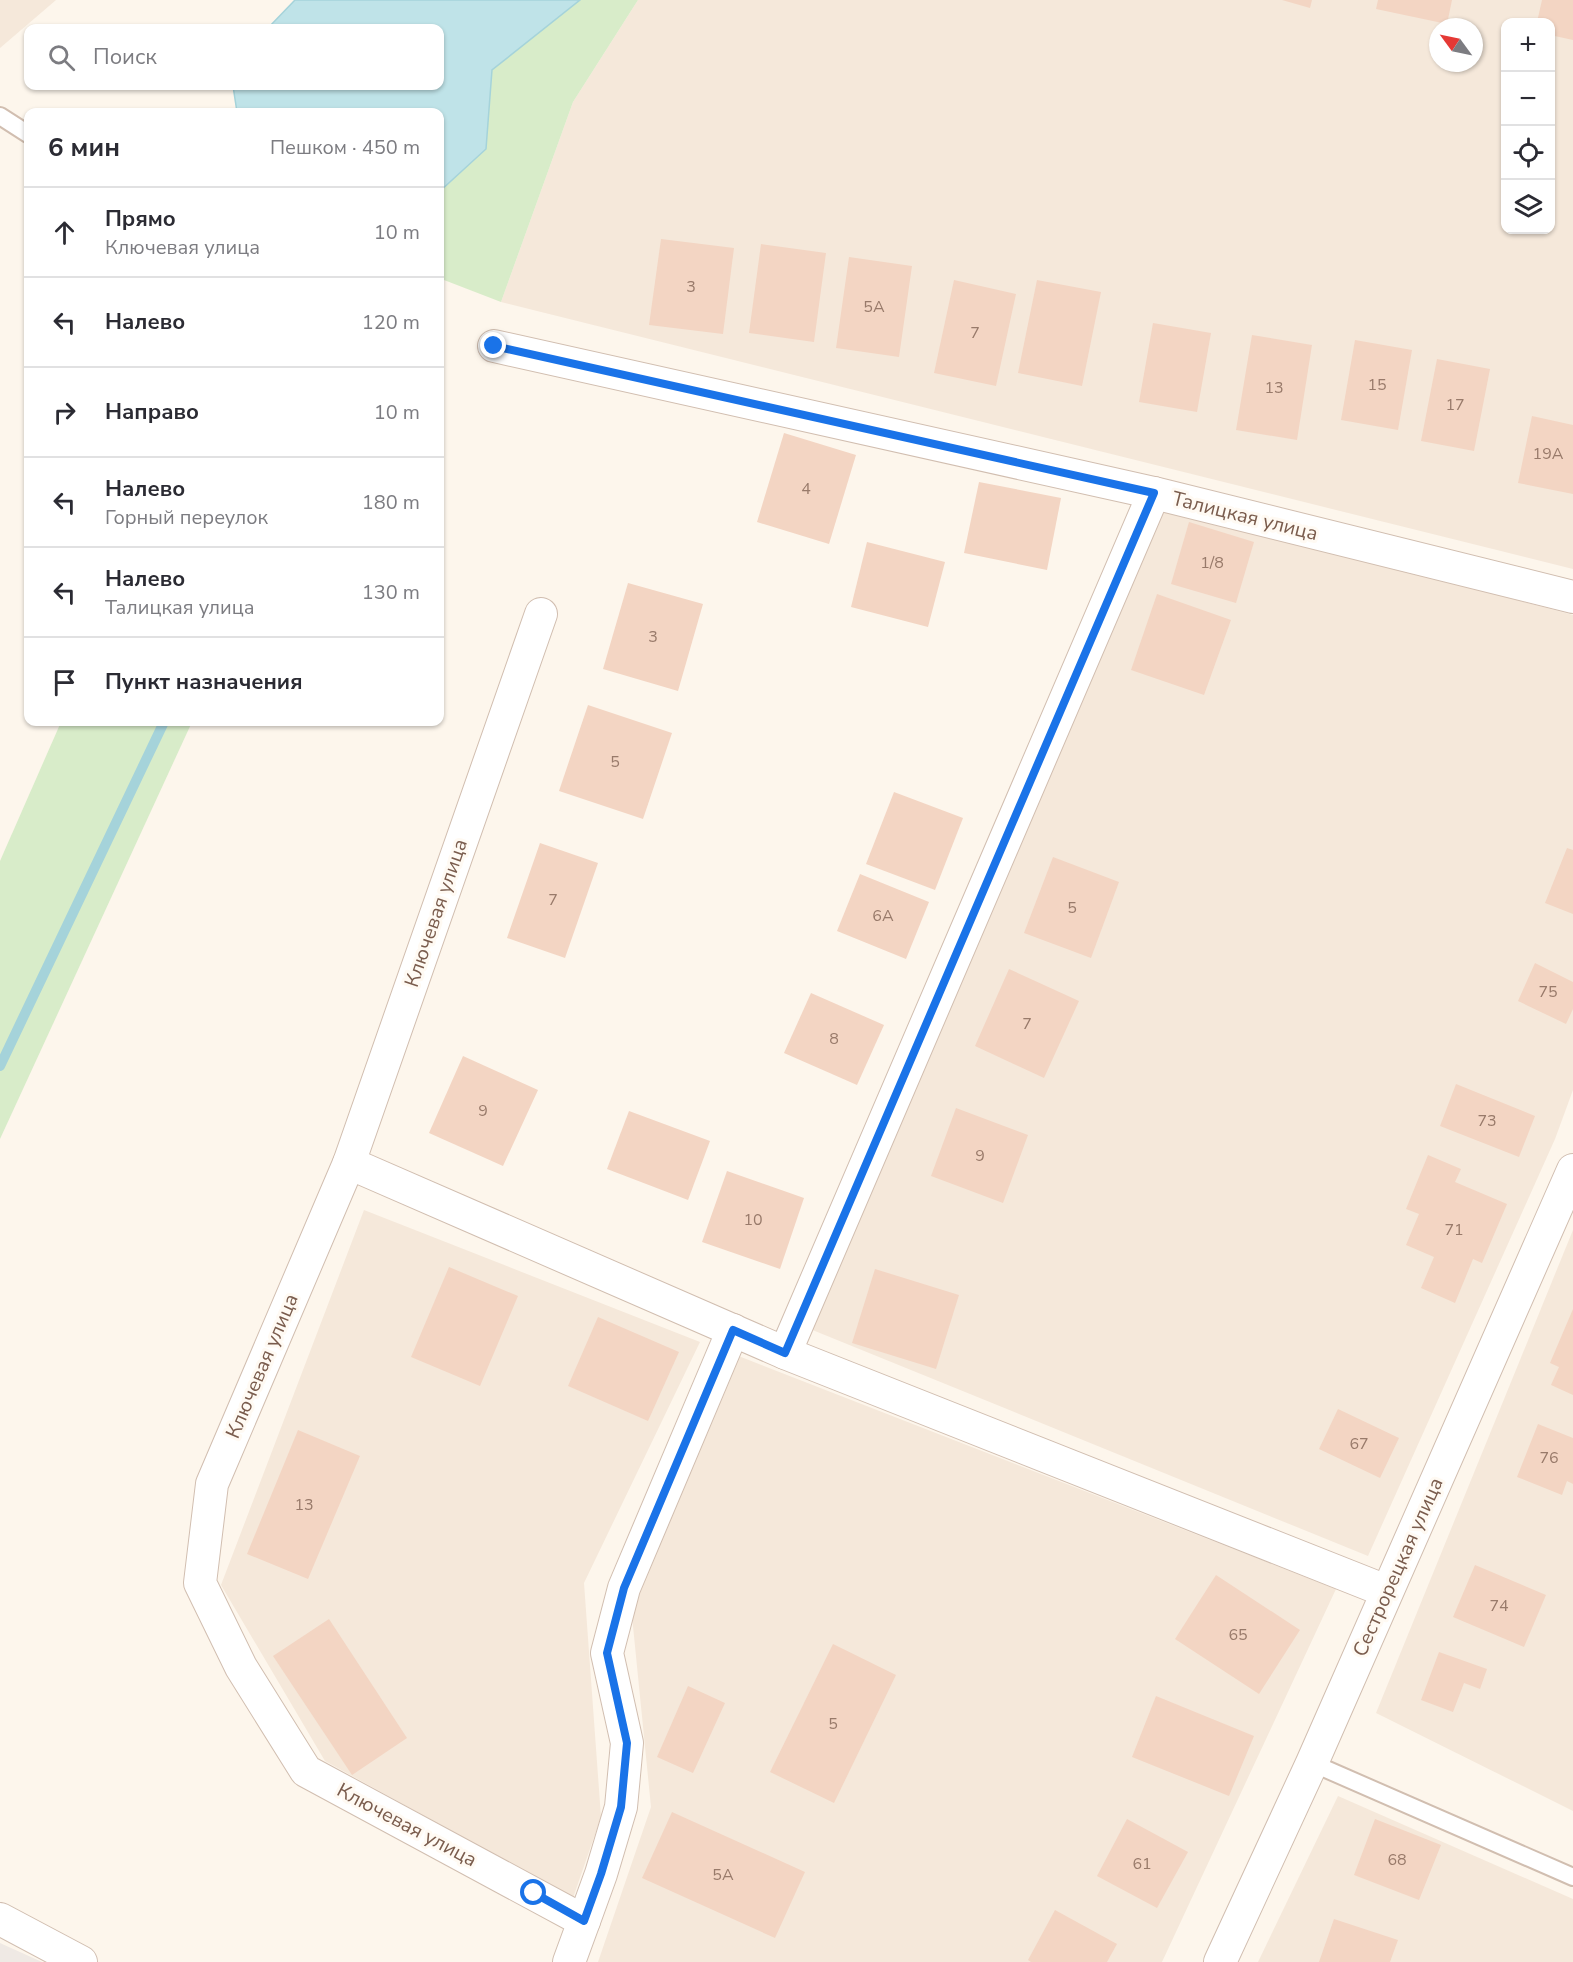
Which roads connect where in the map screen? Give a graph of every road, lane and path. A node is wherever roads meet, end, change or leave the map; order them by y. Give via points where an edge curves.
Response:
1 (0, 116) edge
2 (24, 131) edge
3 (494, 346) dead end
4 (1154, 493) junction
5 (1573, 597) edge
6 (541, 614) dead end
7 (349, 1163) junction
8 (1573, 1170) edge
9 (733, 1330) junction
10 (785, 1353) junction
11 (1386, 1591) junction
12 (1312, 1763) junction
13 (1573, 1877) edge
14 (0, 1919) edge
15 (584, 1921) junction
16 (81, 1962) edge
17 (569, 1962) edge
18 (1220, 1962) edge

1 - 2 lane
3 - 4 street, Талицкая улица
4 - 5 street, Талицкая улица
4 - 10 street
6 - 7 street, Ключевая улица
7 - 9 street
7 - 15 street, Ключевая улица via 212,1484 200,1583 241,1667 306,1771
8 - 11 street, Сестрорецкая улица
9 - 10 street
9 - 15 street via 624,1588 607,1653 627,1743 621,1807
10 - 11 street
11 - 12 street, Сестрорецкая улица
12 - 13 lane
12 - 18 street, Сестрорецкая улица
14 - 16 street
15 - 17 street

